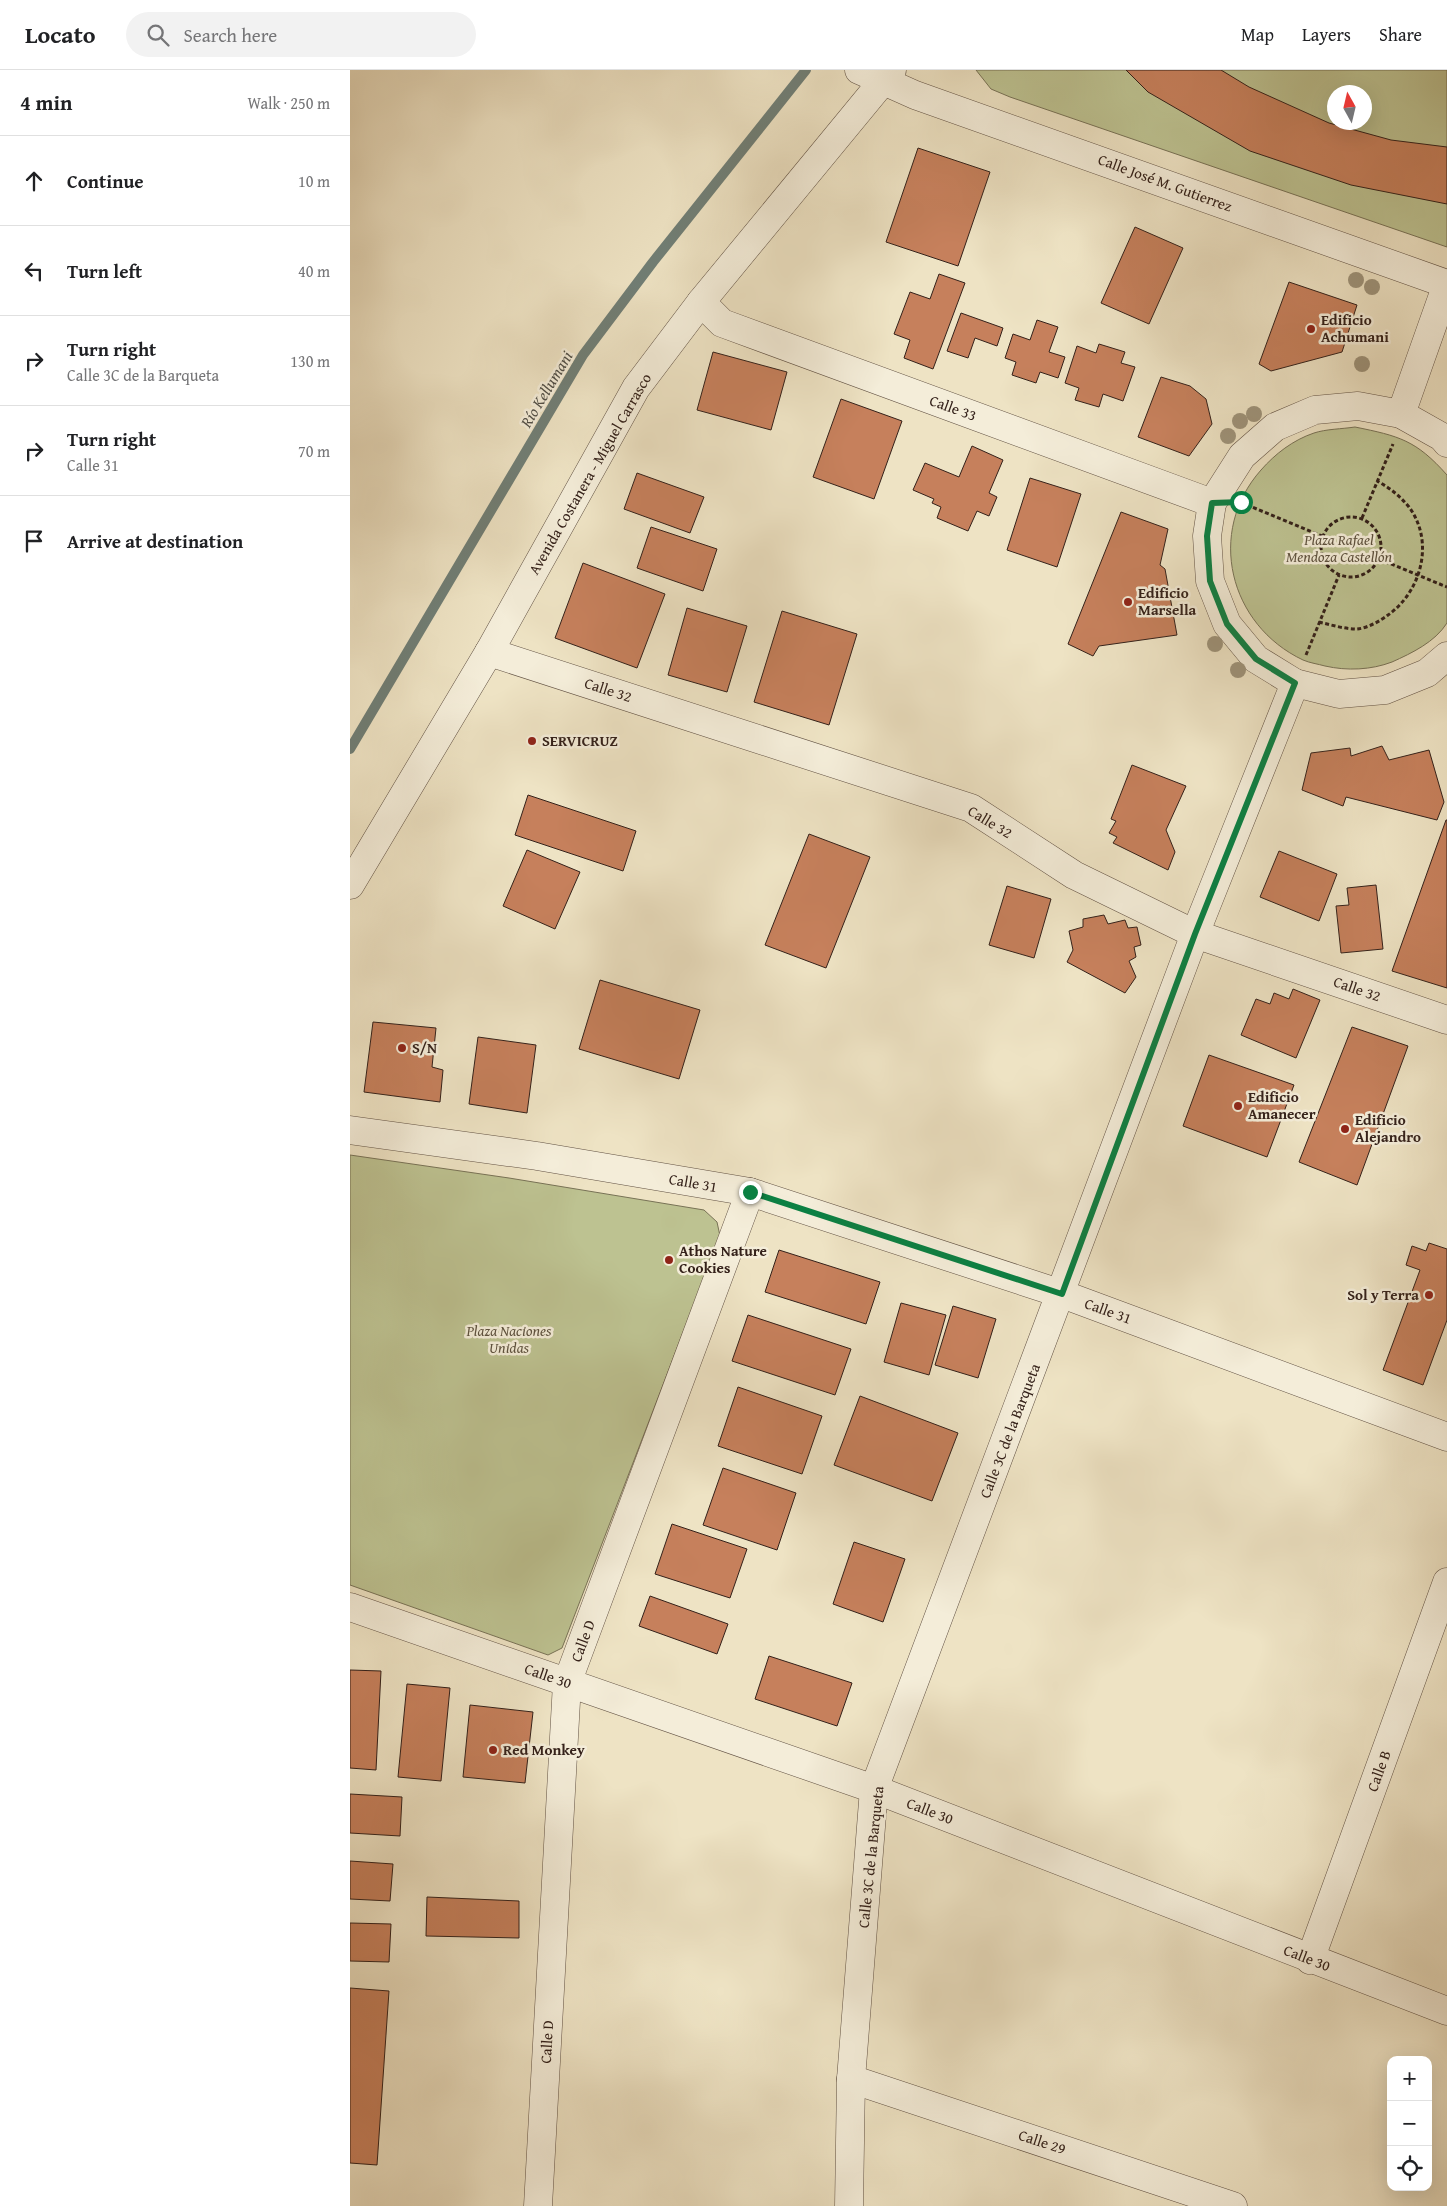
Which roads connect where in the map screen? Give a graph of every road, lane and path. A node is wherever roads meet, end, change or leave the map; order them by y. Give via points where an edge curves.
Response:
1 (878, 74) edge
2 (1447, 284) edge
3 (701, 302) junction
4 (1401, 414) junction
5 (1447, 443) edge
6 (1377, 480) junction
7 (1212, 503) junction
8 (1362, 518) junction
9 (1322, 536) junction
10 (1379, 559) junction
11 (1339, 575) junction
12 (1419, 576) junction
13 (1447, 587) edge
14 (1320, 622) junction
15 (489, 652) junction
16 (1447, 656) edge
17 (1295, 683) junction
18 (350, 885) edge
19 (1195, 934) junction
20 (1447, 1020) edge
21 (350, 1130) edge
22 (750, 1192) junction
23 (1062, 1294) junction
24 (1447, 1437) edge
25 (1447, 1582) edge
26 (350, 1608) edge
27 (567, 1682) junction
28 (874, 1789) junction
29 (1310, 1960) junction
30 (1447, 2011) edge
31 (851, 2078) junction
32 (538, 2206) edge
33 (849, 2206) edge
34 (1233, 2206) edge

1 - 2 street, Calle José M. Gutierrez via 915,95
1 - 3 street, Avenida Costanera - Miguel Carrasco
2 - 4 street
3 - 7 street, Calle 33 via 722,323
3 - 15 street, Avenida Costanera - Miguel Carrasco via 636,388
4 - 5 street
4 - 6 path via 1396,436
4 - 7 street via 1358,406 1315,410 1275,428 1242,456
6 - 8 path
6 - 12 path via 1395,491 1410,509 1420,531 1422,561
7 - 9 path via 1241,502
7 - 17 street via 1207,536 1210,581 1227,624 1256,659
8 - 9 path via 1347,516 1338,519
8 - 10 path via 1380,536
9 - 11 path via 1324,563
10 - 11 path via 1360,576
10 - 12 path
11 - 14 path
12 - 13 path
12 - 14 path via 1399,607 1379,622 1358,629
14 - 17 path
15 - 18 street, Avenida Costanera - Miguel Carrasco
15 - 19 street, Calle 32 via 970,808 1074,875
16 - 17 street via 1426,674 1384,690 1339,694
17 - 19 street, Calle 3C de la Barqueta
19 - 20 street, Calle 32
19 - 23 street, Calle 3C de la Barqueta
21 - 22 street, Calle 31 via 537,1156
22 - 23 street, Calle 31
22 - 27 street, Calle D
23 - 24 street, Calle 31
23 - 28 street, Calle 3C de la Barqueta
25 - 29 street, Calle B
26 - 27 street, Calle 30
27 - 28 street, Calle 30
27 - 32 street, Calle D
28 - 29 street, Calle 30
28 - 31 street, Calle 3C de la Barqueta
29 - 30 street, Calle 30
31 - 33 street, Calle 3C de la Barqueta
31 - 34 street, Calle 29

